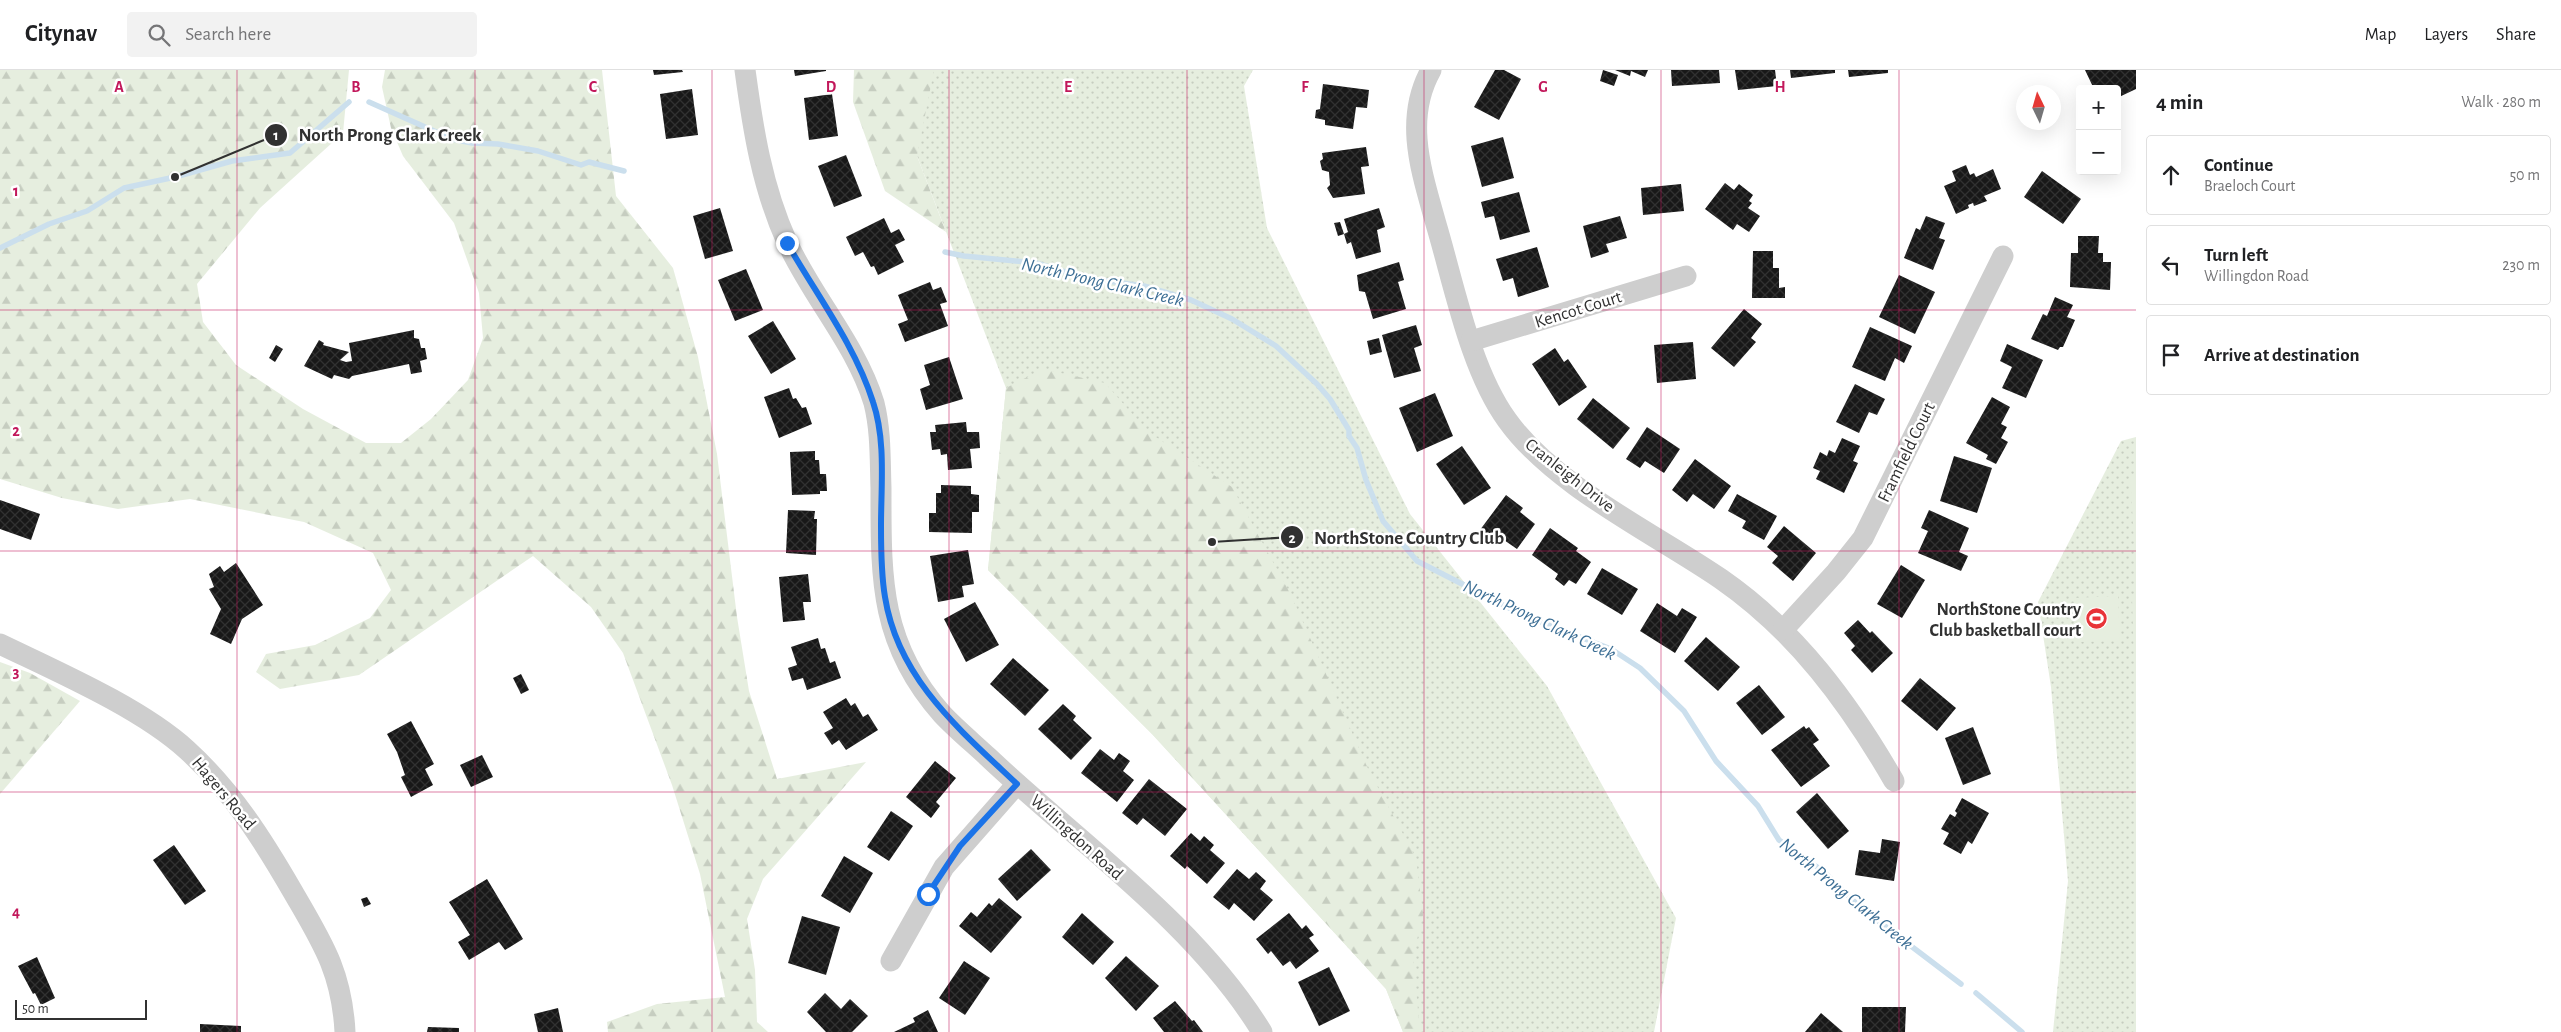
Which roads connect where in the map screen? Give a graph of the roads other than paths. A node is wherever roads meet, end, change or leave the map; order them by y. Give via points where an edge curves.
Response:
1 (745, 70) edge
2 (1432, 70) edge
3 (2003, 256) dead end
4 (1686, 276) dead end
5 (1471, 341) junction
6 (1783, 630) junction
7 (0, 644) edge
8 (1894, 781) dead end
9 (1017, 784) junction
10 (891, 961) dead end
11 (345, 1032) edge
12 (1262, 1032) edge

1 - 9 street, Willingdon Road via 758,153 787,243 854,356 873,402 880,444 881,565 885,598 904,658 942,714
2 - 5 street, Cranleigh Drive via 1417,112 1417,152
3 - 6 street, Framfield Court via 1863,538
4 - 5 street, Kencot Court
5 - 6 street, Cranleigh Drive via 1506,419 1539,454 1585,492 1723,580
6 - 8 street, Cranleigh Drive via 1819,668 1857,720
7 - 11 street, Hagers Road via 136,714 176,741 208,771 261,838 326,948 342,992
9 - 10 street via 944,867
9 - 12 street, Willingdon Road via 1213,965

